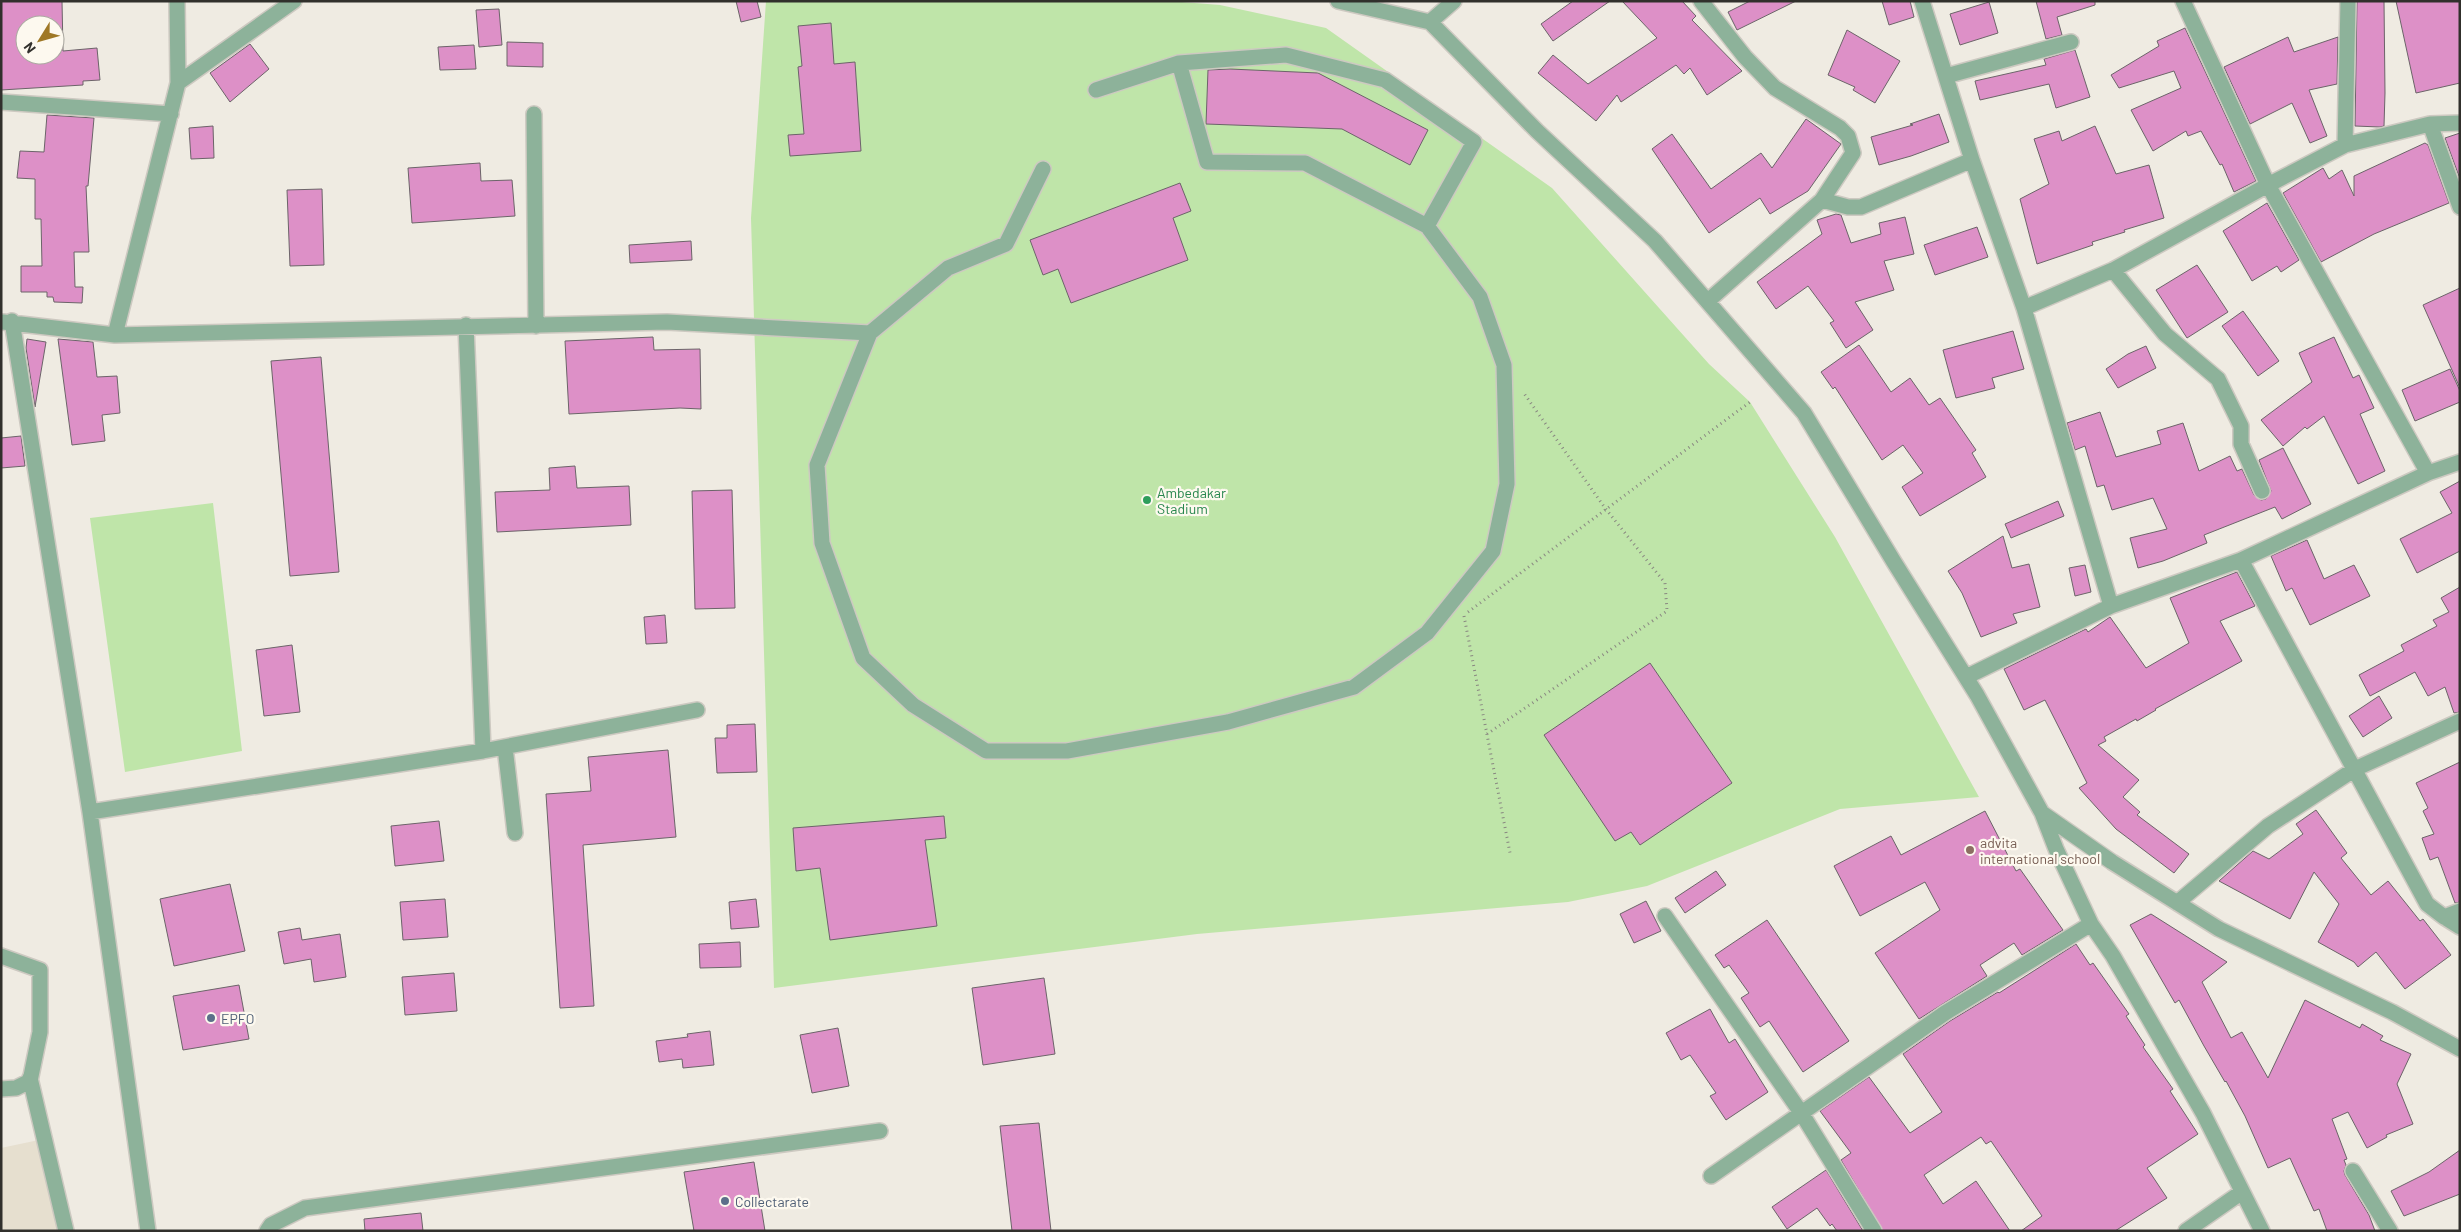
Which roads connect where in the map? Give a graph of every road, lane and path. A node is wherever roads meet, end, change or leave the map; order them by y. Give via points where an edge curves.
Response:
1 (177, 1) edge
2 (294, 1) edge
3 (1338, 1) edge
4 (1454, 1) edge
5 (1702, 1) edge
6 (1922, 1) edge
7 (2183, 1) edge
8 (2348, 1) edge
9 (1430, 22) junction
10 (2071, 42) dead end
11 (1179, 62) junction
12 (1946, 76) junction
13 (178, 83) junction
14 (1096, 90) dead end
15 (1, 102) edge
16 (171, 114) junction
17 (534, 114) dead end
18 (2460, 123) edge
19 (2430, 124) junction
20 (2345, 145) junction
21 (1972, 160) junction
22 (1043, 169) dead end
23 (2268, 185) junction
24 (1822, 200) junction
25 (2460, 207) edge
26 (1427, 226) junction
27 (2113, 270) junction
28 (1708, 301) junction
29 (2024, 308) junction
30 (6, 322) edge
31 (466, 325) junction
32 (536, 326) junction
33 (870, 333) junction
34 (115, 335) junction
35 (1521, 389) dead end
36 (1750, 402) dead end
37 (2460, 462) edge
38 (2428, 473) junction
39 (2262, 491) dead end
40 (1605, 508) junction
41 (2241, 560) junction
42 (2111, 606) junction
43 (1966, 678) junction
44 (697, 710) dead end
45 (2460, 721) edge
46 (1487, 734) junction
47 (505, 747) junction
48 (483, 751) junction
49 (2354, 770) junction
50 (90, 812) junction
51 (2042, 813) junction
52 (515, 833) dead end
53 (1510, 853) dead end
54 (2177, 903) junction
55 (2460, 911) edge
56 (1664, 916) dead end
57 (2444, 917) junction
58 (2091, 924) junction
59 (2460, 926) edge
60 (1, 956) edge
61 (2460, 1049) edge
62 (30, 1078) junction
63 (1, 1089) edge
64 (1802, 1114) junction
65 (880, 1131) dead end
66 (2353, 1171) dead end
67 (1710, 1176) dead end
68 (2242, 1192) junction
69 (66, 1231) edge
70 (148, 1231) edge
71 (267, 1231) edge
72 (1874, 1231) edge
73 (2186, 1231) edge
74 (2262, 1231) edge
75 (2390, 1231) edge

1 - 13 street
2 - 13 street
3 - 9 street
4 - 9 street
5 - 24 street via 1745,57 1775,88 1848,136 1853,153
6 - 12 street
7 - 23 street
8 - 20 street
9 - 28 street via 1537,131 1655,240
10 - 12 street
11 - 14 street
11 - 26 street via 1207,162 1305,163
11 - 26 street via 1286,55 1385,80 1474,142
12 - 21 street
13 - 16 street
15 - 16 street
16 - 34 street
17 - 32 street
18 - 19 street
19 - 20 street
19 - 25 street
20 - 23 street
21 - 24 street via 1861,207
21 - 29 street
22 - 33 street via 1006,244 948,268
23 - 27 street
23 - 38 street
24 - 28 street
26 - 33 street via 1480,297 1504,365 1507,484 1493,551 1427,632 1354,687 1228,722 1067,751 986,750 913,705 864,658 822,543 817,465
27 - 29 street
27 - 39 street via 2164,334 2218,378 2241,426 2241,444
28 - 43 street via 1804,413
29 - 42 street
30 - 34 street
30 - 50 street
31 - 32 street
31 - 34 street
31 - 48 street
32 - 33 street via 667,322
35 - 40 path
36 - 40 path
37 - 38 street
38 - 41 street
40 - 46 path via 1464,616
40 - 46 path via 1665,583 1667,611
41 - 42 street
41 - 49 street
42 - 43 street
43 - 51 street
44 - 47 street
45 - 49 street
46 - 53 path
47 - 48 street
47 - 52 street
48 - 50 street
49 - 54 street via 2268,826
49 - 57 street via 2428,904
50 - 70 street
51 - 54 street
51 - 58 street
54 - 61 street via 2220,929 2392,1012
55 - 57 street
56 - 64 street
57 - 59 street
58 - 64 street via 1945,1014
58 - 68 street via 2203,1113
60 - 62 street via 40,970 40,1032
62 - 63 street via 16,1088
62 - 69 street
64 - 67 street
64 - 72 street
65 - 71 street via 304,1208 271,1225
66 - 75 street
68 - 73 street
68 - 74 street

